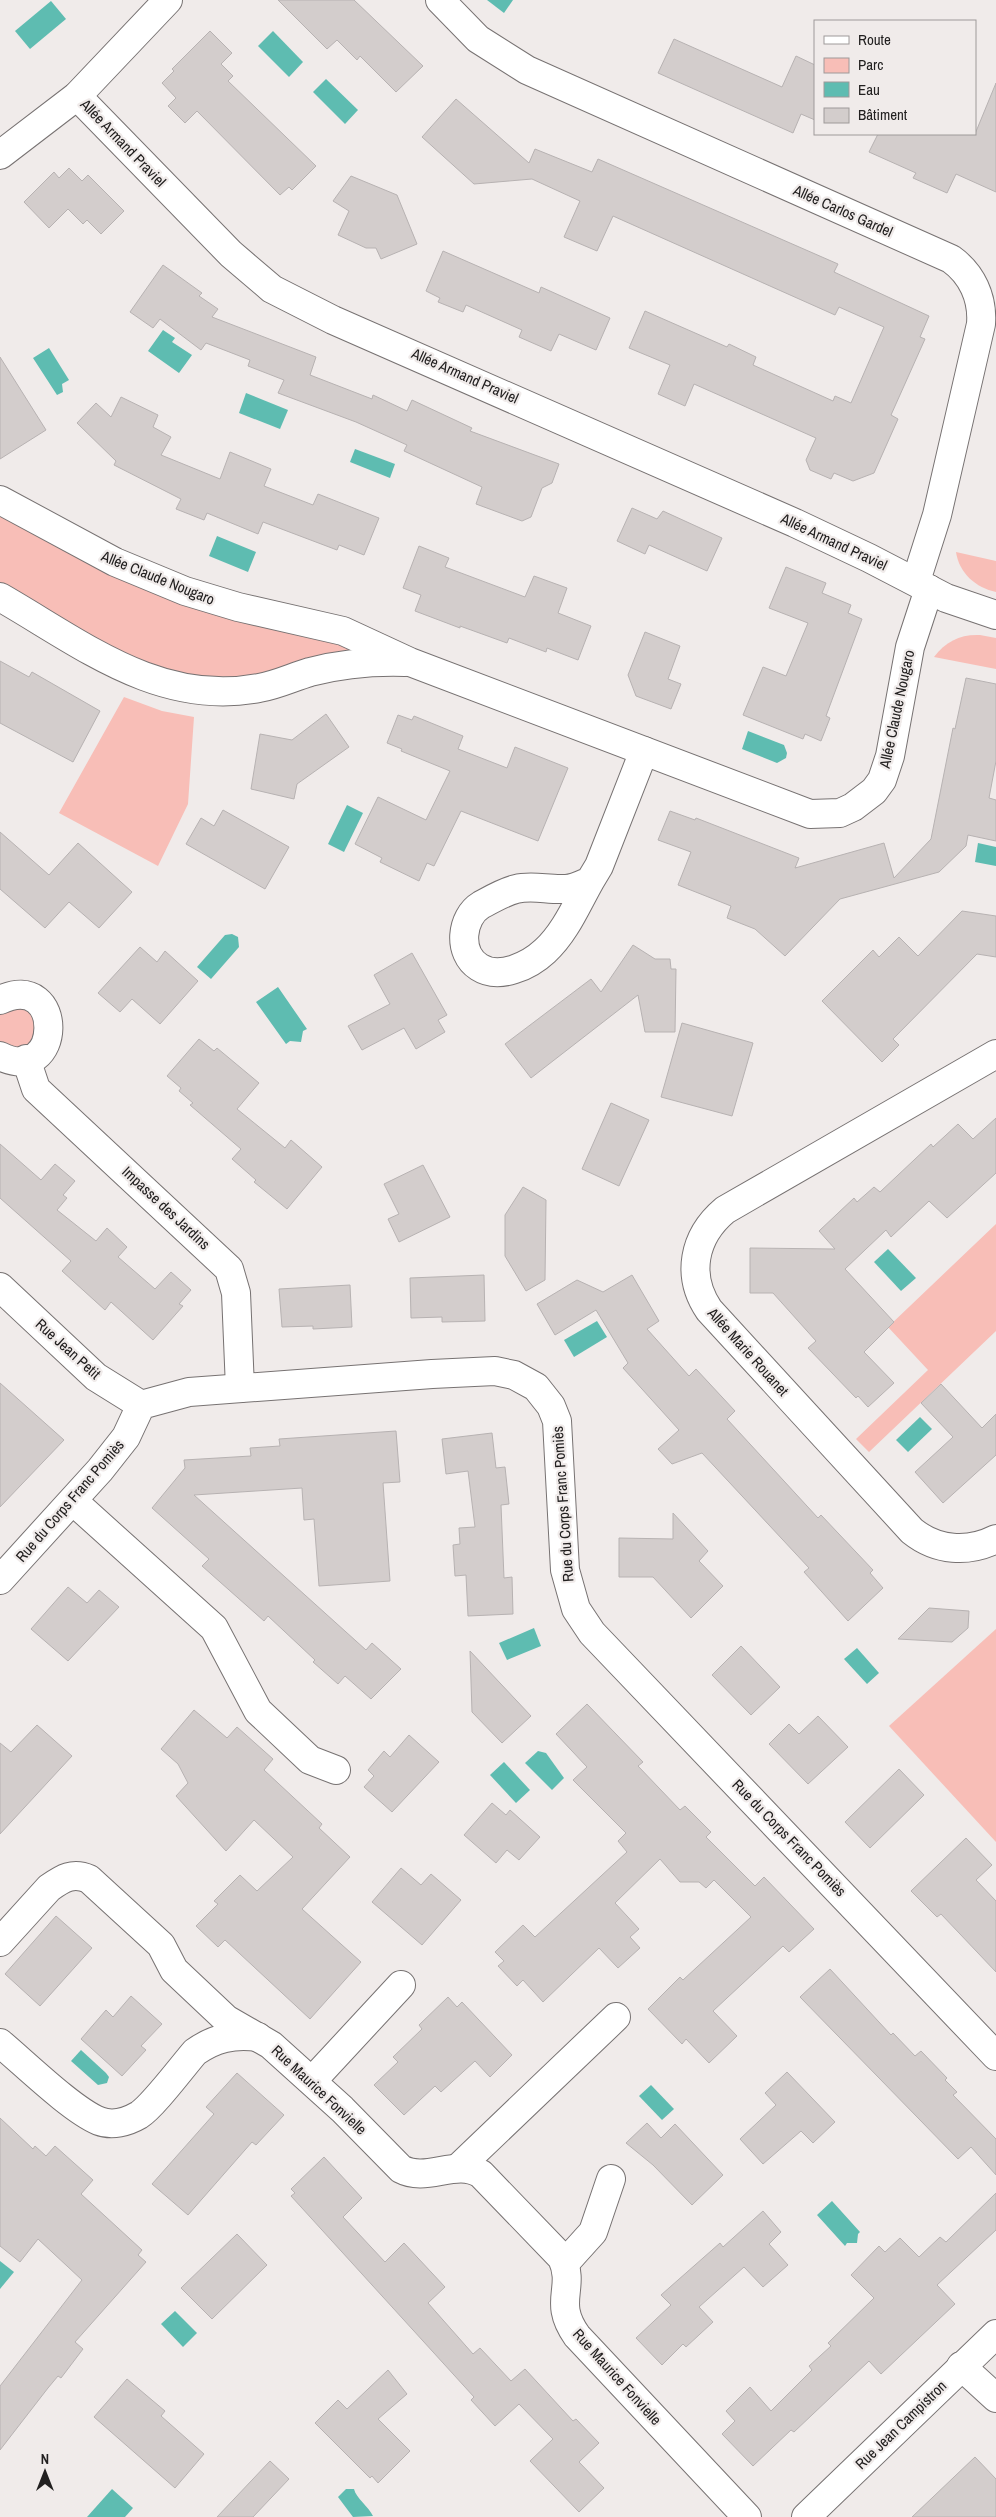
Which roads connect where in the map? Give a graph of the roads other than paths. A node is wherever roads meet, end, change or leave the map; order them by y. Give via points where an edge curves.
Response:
1 (168, 0) edge
2 (440, 0) edge
3 (77, 96) junction
4 (0, 155) edge
5 (0, 500) edge
6 (922, 585) junction
7 (0, 597) edge
8 (996, 616) edge
9 (410, 662) junction
10 (644, 751) junction
11 (590, 881) dead end
12 (0, 1000) edge
13 (996, 1054) edge
14 (0, 1056) edge
15 (26, 1059) junction
16 (0, 1287) edge
17 (240, 1388) junction
18 (141, 1405) junction
19 (73, 1502) junction
20 (996, 1539) edge
21 (0, 1580) edge
22 (336, 1770) dead end
23 (0, 1942) edge
24 (401, 1985) dead end
25 (616, 2017) dead end
26 (258, 2037) junction
27 (0, 2042) edge
28 (996, 2056) edge
29 (312, 2081) junction
30 (458, 2168) junction
31 (611, 2179) dead end
32 (565, 2263) junction
33 (996, 2334) edge
34 (961, 2366) junction
35 (996, 2398) edge
36 (747, 2517) edge
37 (806, 2517) edge

1 - 3 street
2 - 6 street, Allée Carlos Gardel via 478,39 526,70 951,259 966,272 978,296 981,324
3 - 4 street, Allée Armand Praviel
3 - 6 street, Allée Armand Praviel via 231,254 272,289 333,320 796,523
5 - 9 street, Allée Claude Nougaro via 115,562 185,591 238,607 343,631
6 - 8 street, Allée Armand Praviel via 966,607
6 - 10 street, Allée Claude Nougaro via 882,780 874,791 853,807 825,815 799,812
7 - 9 street, Allée Claude Nougaro via 122,667 147,679 191,690 238,691 358,663
9 - 10 street, Allée Claude Nougaro
10 - 11 street via 599,866
12 - 15 street via 14,995 27,996 46,1012 49,1038 33,1058
13 - 20 street, Allée Marie Rouanet via 725,1210 705,1231 694,1267 697,1286 709,1310 912,1532 937,1545 957,1548 974,1547
14 - 15 street via 20,1061
15 - 17 street, Impasse des Jardins via 36,1089 229,1269 236,1293
16 - 18 street, Rue Jean Petit via 96,1377
17 - 18 street, Rue du Corps Franc Pomiès via 189,1392
17 - 28 street, Rue du Corps Franc Pomiès via 495,1371 514,1375 536,1387 551,1406 557,1421 565,1570 576,1609 588,1627
18 - 19 street, Rue du Corps Franc Pomiès via 126,1437
19 - 21 street, Rue du Corps Franc Pomiès
19 - 22 street via 214,1628 258,1711 310,1760
23 - 26 street, Rue Maurice Fonvielle via 49,1888 66,1877 82,1876 94,1883 161,1945 174,1970 226,2019
24 - 29 street
25 - 30 street
26 - 27 street, Rue Maurice Fonvielle via 223,2037 206,2045 195,2052 141,2114 127,2122 109,2123 74,2105
26 - 29 street, Rue Maurice Fonvielle
29 - 30 street, Rue Maurice Fonvielle via 407,2173 424,2174
30 - 32 street, Rue Maurice Fonvielle via 470,2168 481,2174
31 - 32 street via 593,2232
32 - 36 street, Rue Maurice Fonvielle via 564,2310 571,2328
33 - 34 street, Rue Jean Campistron
34 - 35 street
34 - 37 street, Rue Jean Campistron

